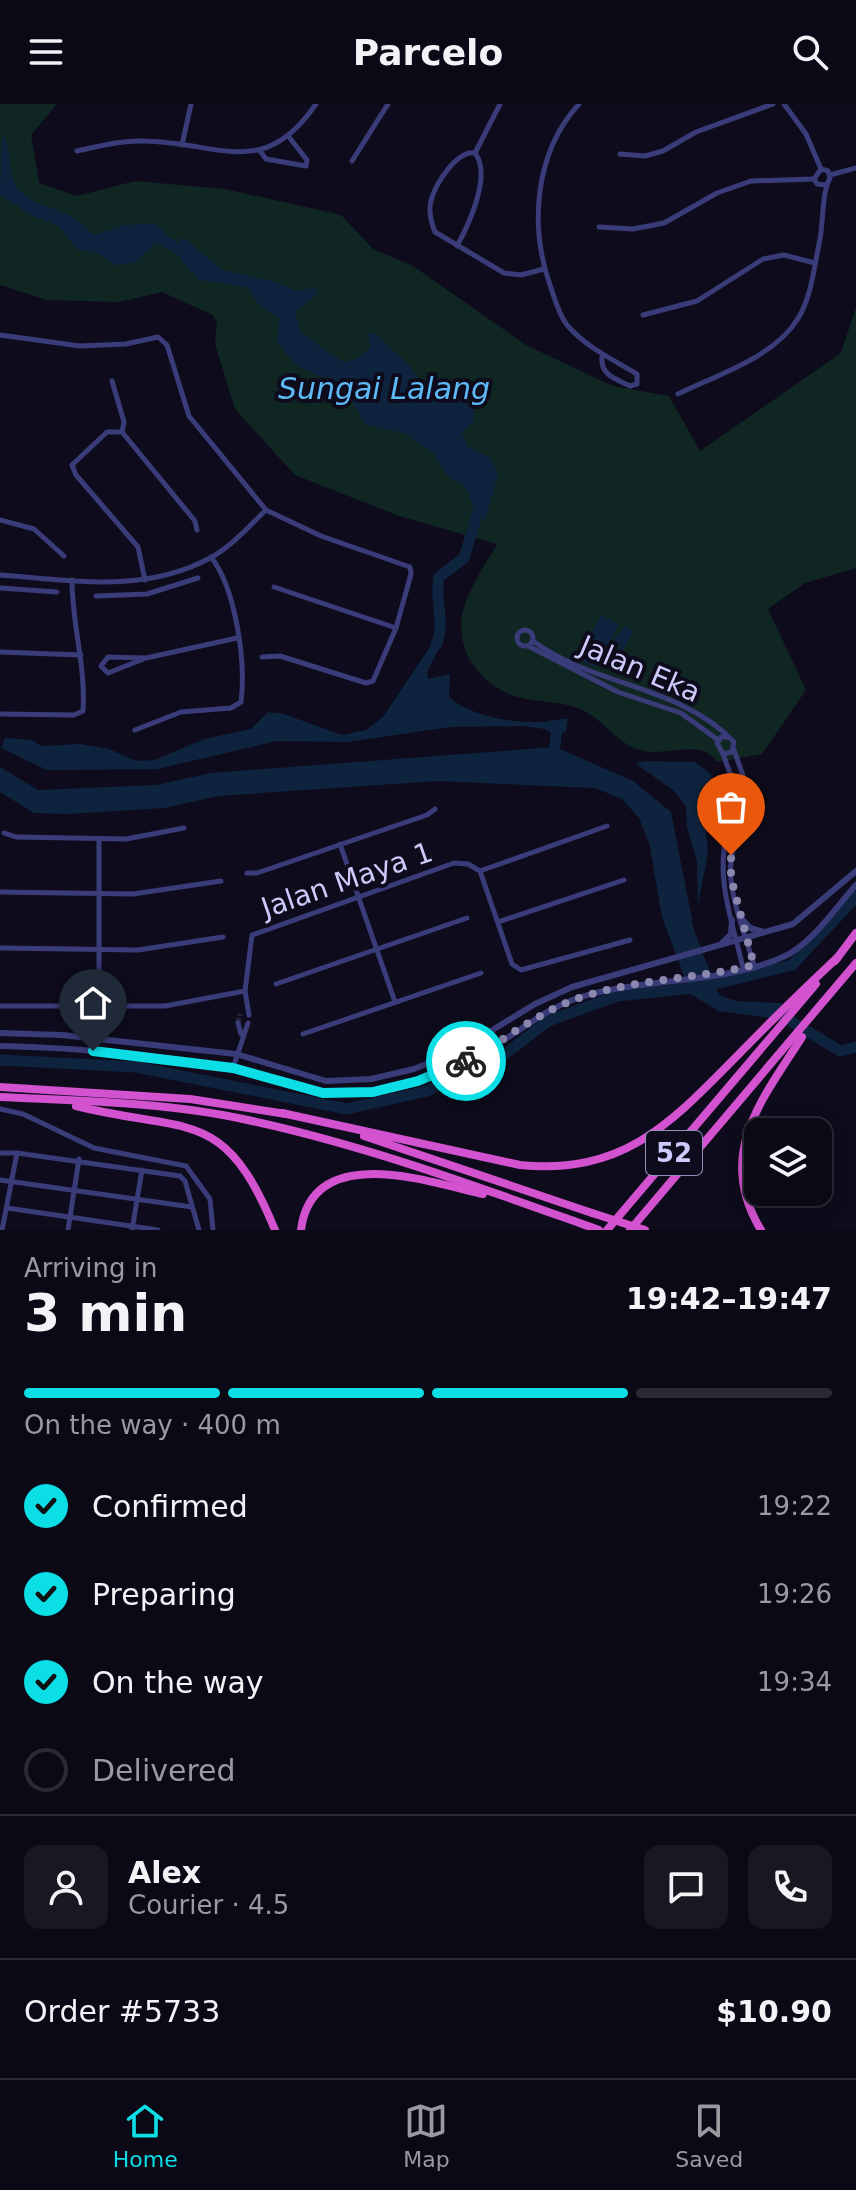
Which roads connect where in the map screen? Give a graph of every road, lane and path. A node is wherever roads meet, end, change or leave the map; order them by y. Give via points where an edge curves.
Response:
1 (191, 104) edge
2 (316, 104) edge
3 (388, 104) edge
4 (500, 104) edge
5 (579, 104) edge
6 (773, 104) edge
7 (784, 104) edge
8 (289, 137) junction
9 (182, 145) junction
10 (77, 151) dead end
11 (260, 151) junction
12 (475, 153) junction
13 (620, 154) dead end
14 (352, 161) dead end
15 (856, 168) edge
16 (821, 169) junction
17 (830, 175) junction
18 (814, 179) junction
19 (826, 185) junction
20 (599, 227) dead end
21 (457, 246) junction
22 (815, 263) junction
23 (544, 269) junction
24 (643, 315) dead end
25 (0, 335) edge
26 (602, 357) junction
27 (112, 381) dead end
28 (678, 394) dead end
29 (122, 432) junction
30 (266, 510) junction
31 (0, 520) edge
32 (197, 530) dead end
33 (64, 556) dead end
34 (211, 557) junction
35 (175, 572) junction
36 (0, 575) edge
37 (32, 578) junction
38 (198, 578) dead end
39 (72, 580) junction
40 (145, 580) junction
41 (113, 584) junction
42 (179, 585) junction
43 (274, 587) dead end
44 (0, 588) edge
45 (32, 590) junction
46 (57, 592) dead end
47 (96, 596) dead end
48 (114, 596) junction
49 (396, 628) junction
50 (237, 638) junction
51 (533, 641) junction
52 (528, 646) junction
53 (0, 652) edge
54 (81, 655) junction
55 (262, 657) dead end
56 (146, 658) junction
57 (0, 714) edge
58 (135, 730) dead end
59 (728, 737) junction
60 (718, 740) junction
61 (734, 749) junction
62 (723, 754) junction
63 (435, 809) dead end
64 (731, 812) junction
65 (743, 816) junction
66 (607, 826) dead end
67 (184, 828) dead end
68 (743, 831) junction
69 (4, 833) dead end
70 (727, 833) junction
71 (99, 839) junction
72 (340, 844) junction
73 (480, 871) junction
74 (856, 871) edge
75 (247, 873) dead end
76 (624, 880) dead end
77 (221, 881) dead end
78 (856, 885) edge
79 (0, 892) edge
80 (100, 894) junction
81 (360, 897) junction
82 (809, 912) junction
83 (467, 918) dead end
84 (741, 918) junction
85 (732, 920) junction
86 (498, 922) junction
87 (821, 923) junction
88 (770, 932) junction
89 (856, 933) edge
90 (223, 937) dead end
91 (747, 938) junction
92 (630, 940) dead end
93 (737, 941) junction
94 (719, 945) junction
95 (0, 948) edge
96 (378, 949) junction
97 (99, 951) junction
98 (838, 957) junction
99 (856, 963) edge
100 (754, 965) junction
101 (743, 968) junction
102 (481, 973) dead end
103 (276, 984) dead end
104 (245, 991) junction
105 (395, 1002) junction
106 (0, 1006) edge
107 (99, 1008) junction
108 (240, 1014) tunnel mouth
109 (815, 1016) junction
110 (238, 1023) tunnel mouth
111 (248, 1023) tunnel mouth
112 (0, 1033) edge
113 (303, 1034) dead end
114 (241, 1035) junction
115 (0, 1046) edge
116 (236, 1054) junction
117 (233, 1068) junction
118 (0, 1087) edge
119 (0, 1097) edge
120 (48, 1099) junction
121 (0, 1109) edge
122 (282, 1113) junction
123 (0, 1153) edge
124 (17, 1153) junction
125 (79, 1159) junction
126 (142, 1170) junction
127 (0, 1180) edge
128 (12, 1180) junction
129 (74, 1189) junction
130 (508, 1198) junction
131 (137, 1199) junction
132 (192, 1207) junction
133 (4, 1210) edge
134 (70, 1217) junction
135 (132, 1228) edge
136 (2, 1230) edge
137 (68, 1230) edge
138 (158, 1230) edge
139 (199, 1230) edge
140 (213, 1230) edge
141 (275, 1230) edge
142 (301, 1230) edge
143 (599, 1230) edge
144 (607, 1230) edge
145 (630, 1230) edge
146 (645, 1230) edge
147 (761, 1230) edge

1 - 9 street
2 - 8 street
3 - 14 street
4 - 12 street
5 - 23 street via 551,149 540,191
6 - 13 street via 696,132 663,151
7 - 16 street via 806,134
8 - 11 street
8 - 11 street via 306,166 267,159
9 - 10 street via 145,141
9 - 11 street
12 - 21 street via 481,168 474,211
12 - 21 street via 460,157 431,201 435,232
15 - 17 street
16 - 17 street
16 - 18 street
17 - 19 street
18 - 19 street
18 - 20 street via 751,181 664,223 633,229
19 - 22 street
21 - 23 street via 513,276
22 - 24 street via 784,255 763,259 697,301
22 - 28 street via 804,307 787,332 762,352
23 - 26 street via 565,322
25 - 30 street via 80,346 133,343 152,336 167,345 189,416
26 - 26 street via 635,373 639,382 630,386 607,374
27 - 29 street
29 - 32 street
29 - 40 street via 107,432 72,465 138,547
30 - 34 street
30 - 49 street via 410,567
31 - 33 street via 34,529
34 - 35 street
34 - 50 street via 225,581
35 - 40 street
35 - 42 street
36 - 37 street
37 - 39 street
37 - 45 street
38 - 42 street
39 - 41 street
39 - 54 street
40 - 41 street
41 - 48 street
42 - 48 street
43 - 49 street
44 - 45 street
45 - 46 street
47 - 48 street
49 - 55 street via 380,672 370,683 280,656
50 - 56 street
50 - 58 street via 242,698 238,705 181,712
51 - 52 street
51 - 52 street via 528,629 519,632 519,643
51 - 59 street, Jalan Eka via 620,684 694,712
52 - 60 street, Jalan Eka via 618,692 681,713
53 - 54 street
54 - 57 street via 79,714
56 - 56 street via 108,657 101,666 108,673
59 - 60 street, Jalan Eka
59 - 61 street, Jalan Eka
60 - 62 street, Jalan Eka via 717,750
61 - 62 street
61 - 65 street, Jalan Eka via 747,787
62 - 64 street, Jalan Eka via 734,784
63 - 72 street
64 - 65 street
64 - 70 street, Jalan Eka via 722,821
65 - 68 street, Jalan Eka
66 - 73 street
67 - 71 street
68 - 70 street
68 - 84 street, Jalan Eka via 730,867
69 - 71 street
70 - 85 street, Jalan Eka via 721,867
71 - 80 street
72 - 75 street
72 - 81 street
73 - 81 street, Jalan Maya 1 via 454,863
73 - 86 street
74 - 82 street
76 - 86 street
77 - 80 street
78 - 87 street
79 - 80 street
80 - 97 street
81 - 96 street
81 - 104 street, Jalan Maya 1 via 252,935
82 - 87 street
82 - 88 street
83 - 96 street
84 - 88 street via 754,931
84 - 91 street, Jalan Eka
85 - 93 street, Jalan Eka
85 - 94 street via 731,934
86 - 92 street via 512,964 521,970
87 - 100 street via 801,946
88 - 91 street
89 - 98 highway, 52
90 - 97 street
91 - 93 street
91 - 100 street, Jalan Eka
93 - 94 street
93 - 101 street, Jalan Eka
94 - 116 street via 572,987 458,1051 371,1079 326,1081
95 - 97 street
96 - 103 street
96 - 105 street
97 - 107 street
98 - 122 highway via 675,1118 632,1148 590,1163 520,1165
98 - 144 highway, 52
99 - 109 highway, 52
100 - 101 street
101 - 117 street via 617,986 576,999 463,1063 373,1092 323,1093
102 - 105 street
104 - 107 street via 165,1006
104 - 108 street, Jalan Maya 1 via 247,1011
105 - 113 street
106 - 107 street
109 - 145 highway, 52
109 - 147 highway via 758,1105 745,1140 744,1190
110 - 114 street
111 - 114 street
112 - 116 street
114 - 116 street
115 - 117 street
116 - 117 street
118 - 122 highway via 190,1099
119 - 120 highway
120 - 130 highway via 241,1118 369,1149
120 - 141 highway via 207,1134 248,1171
121 - 140 street via 23,1114 94,1148 186,1166 210,1199
122 - 146 highway, bridge via 432,1157
123 - 124 street
124 - 125 street
124 - 128 street
125 - 126 street
125 - 129 street
126 - 131 street
126 - 132 street via 183,1178
127 - 128 street
128 - 129 street
128 - 133 street
129 - 131 street
129 - 134 street
130 - 142 highway via 388,1174 352,1174 315,1197
130 - 143 highway
131 - 132 street
131 - 135 street
132 - 139 street
133 - 134 street
133 - 136 street
134 - 135 street
134 - 137 street
135 - 138 street

